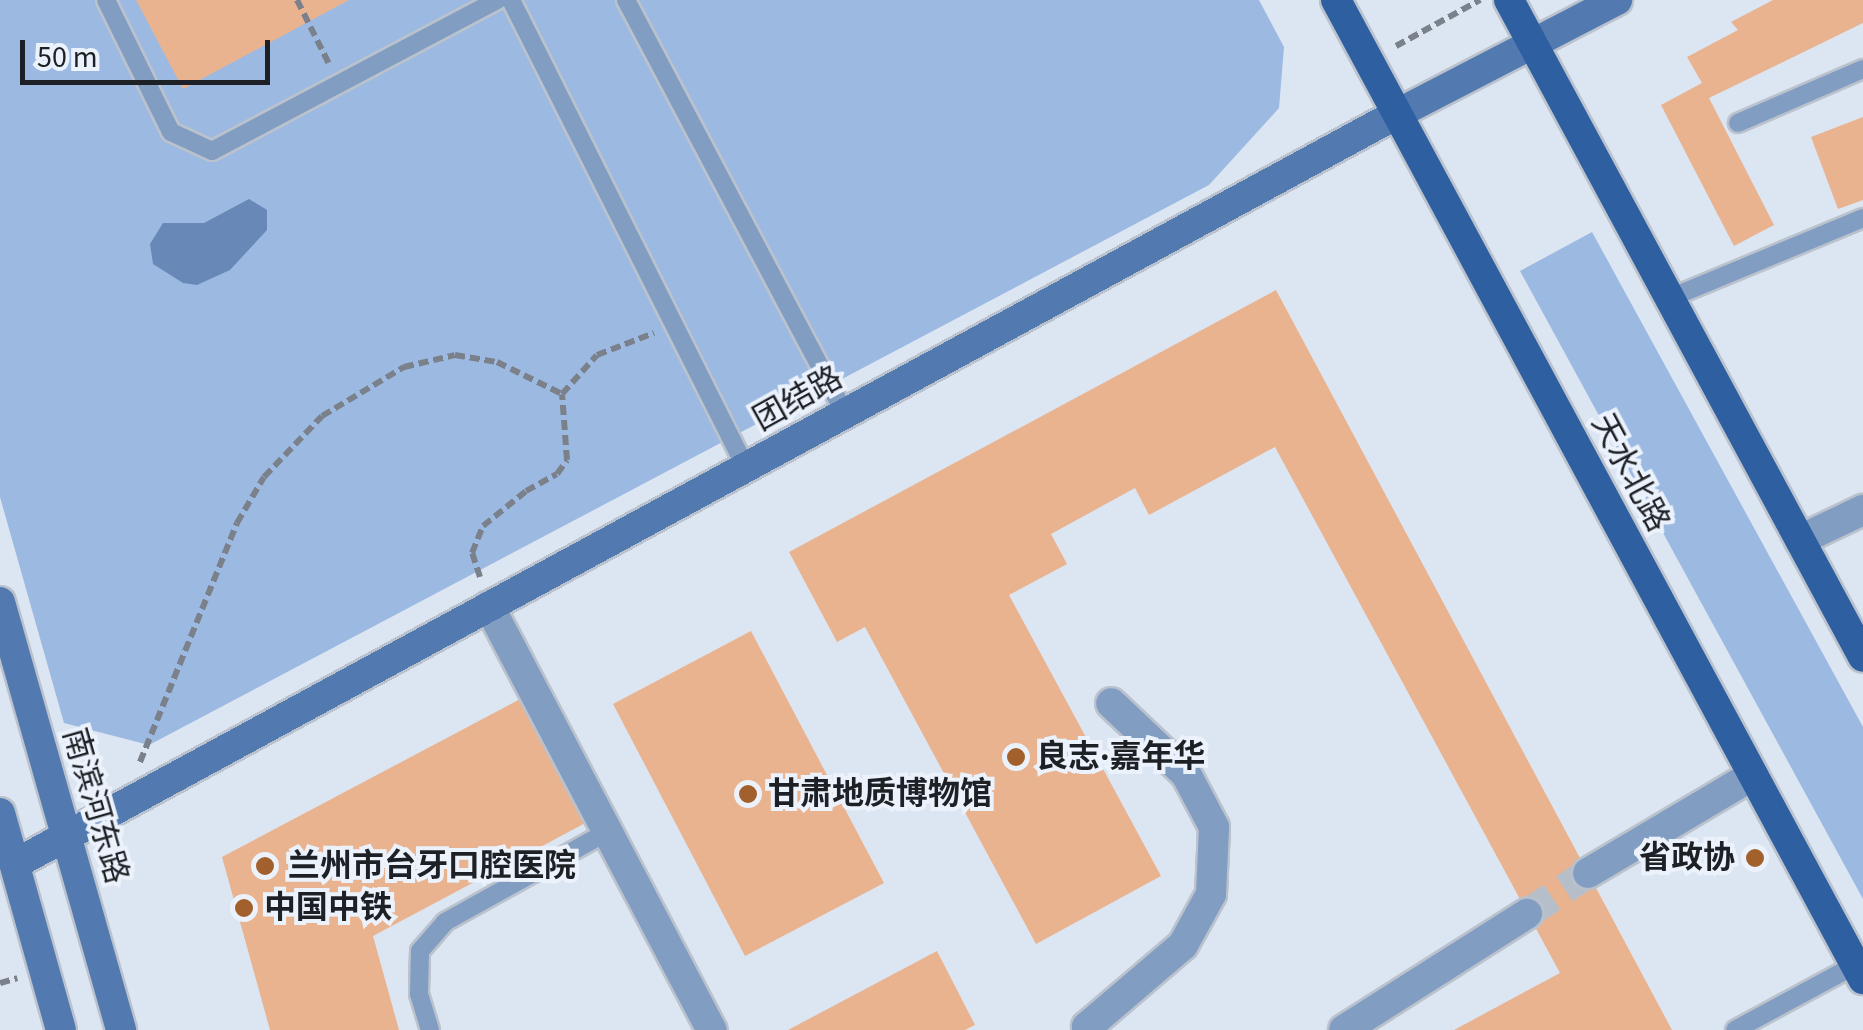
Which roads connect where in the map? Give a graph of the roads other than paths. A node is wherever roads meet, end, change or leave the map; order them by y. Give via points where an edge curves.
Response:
1 (106, 0) edge
2 (496, 0) edge
3 (511, 0) edge
4 (626, 0) edge
5 (1336, 0) edge
6 (1509, 0) edge
7 (1618, 0) edge
8 (1532, 42) junction
9 (1863, 70) edge
10 (1397, 114) junction
11 (1738, 123) dead end
12 (1863, 218) edge
13 (1670, 298) junction
14 (845, 414) junction
15 (746, 468) junction
16 (1863, 510) edge
17 (1800, 540) junction
18 (0, 602) edge
19 (489, 606) junction
20 (1863, 657) edge
21 (1111, 703) dead end
22 (1753, 774) junction
23 (0, 813) edge
24 (607, 832) junction
25 (67, 835) junction
26 (15, 864) junction
27 (1588, 873) tunnel mouth
28 (1528, 914) tunnel mouth
29 (1859, 972) edge
30 (61, 1030) edge
31 (121, 1030) edge
32 (430, 1030) edge
33 (712, 1030) edge
34 (1092, 1030) edge
35 (1344, 1030) edge
36 (1735, 1030) edge

1 - 2 lane via 170,132 212,151
3 - 15 lane
4 - 14 lane
5 - 10 main road, 天水北路
6 - 8 main road
7 - 8 street, 团结路
8 - 10 street, 团结路
8 - 13 main road
9 - 11 lane
10 - 14 street, 团结路
10 - 22 main road, 天水北路
12 - 13 lane
13 - 17 main road
14 - 15 street, 团结路
15 - 19 street, 团结路
16 - 17 street
17 - 20 main road
18 - 25 street, 南滨河东路
19 - 24 street
19 - 25 street, 团结路
21 - 34 street via 1186,774 1214,827 1211,894 1182,945 1087,1027
22 - 27 street
22 - 29 main road, 天水北路
23 - 26 street
24 - 32 lane via 445,922 420,952 420,994
24 - 33 street
25 - 26 street, 团结路
25 - 31 street, 南滨河东路
26 - 30 street
28 - 35 street
29 - 36 lane

